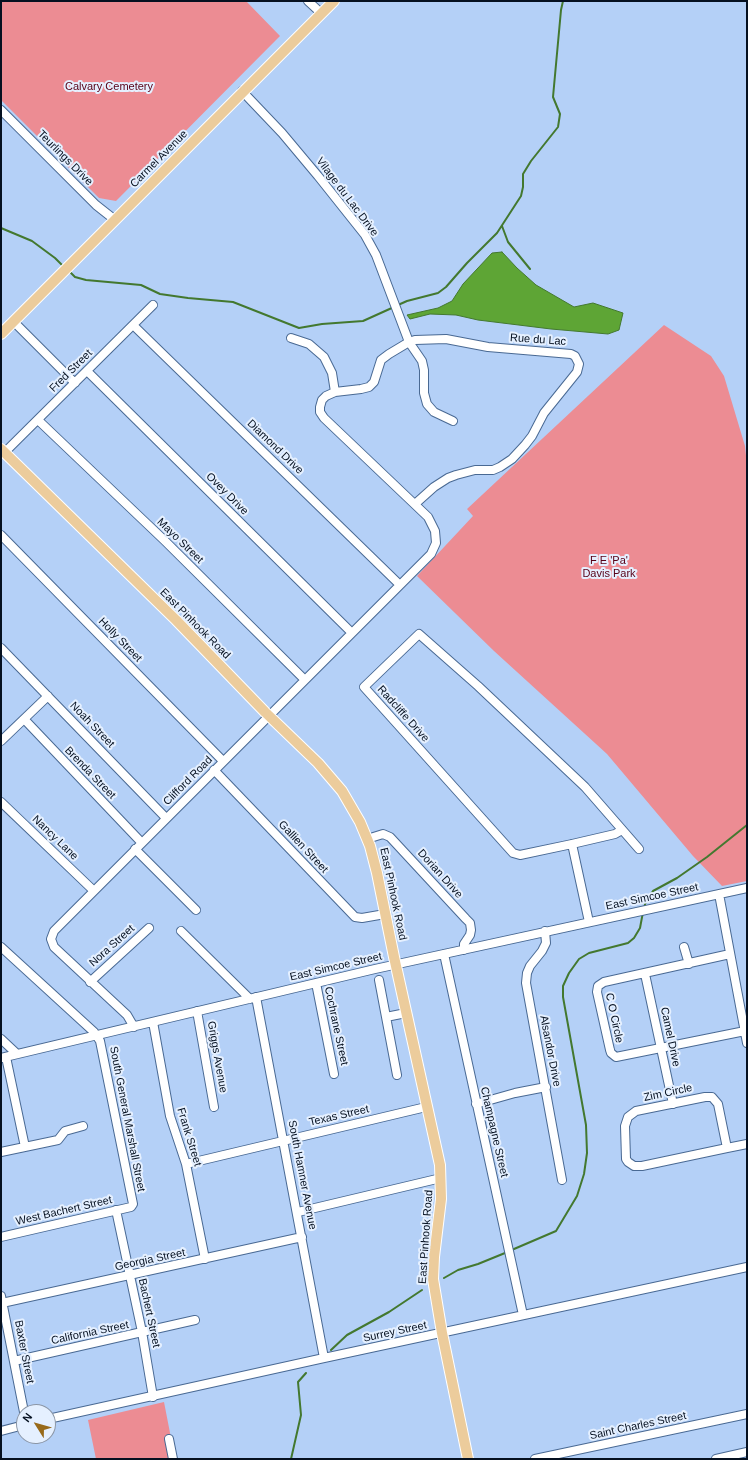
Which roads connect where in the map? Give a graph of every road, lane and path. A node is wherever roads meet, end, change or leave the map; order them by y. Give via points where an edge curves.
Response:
1 (308, 1) edge
2 (334, 1) edge
3 (321, 14) junction
4 (242, 91) junction
5 (1, 110) edge
6 (115, 220) junction
7 (154, 305) dead end
8 (14, 322) junction
9 (133, 325) junction
10 (1, 334) edge
11 (291, 338) dead end
12 (409, 342) junction
13 (87, 371) junction
14 (75, 383) junction
15 (335, 392) junction
16 (38, 420) junction
17 (453, 421) dead end
18 (3, 451) edge
19 (415, 504) junction
20 (1, 535) edge
21 (400, 585) junction
22 (352, 633) junction
23 (1, 648) edge
24 (305, 680) junction
25 (48, 696) junction
26 (269, 716) junction
27 (24, 719) junction
28 (1, 741) edge
29 (223, 761) junction
30 (214, 770) junction
31 (1, 802) edge
32 (166, 818) junction
33 (622, 830) junction
34 (367, 839) junction
35 (572, 844) junction
36 (138, 845) junction
37 (639, 849) dead end
38 (747, 888) edge
39 (94, 890) junction
40 (719, 894) junction
41 (196, 910) dead end
42 (385, 914) junction
43 (589, 922) junction
44 (149, 928) dead end
45 (181, 931) dead end
46 (545, 931) junction
47 (1, 947) edge
48 (684, 947) dead end
49 (464, 950) junction
50 (444, 954) junction
51 (730, 954) junction
52 (689, 964) junction
53 (396, 965) junction
54 (645, 974) junction
55 (379, 980) dead end
56 (90, 982) junction
57 (316, 983) junction
58 (253, 998) junction
59 (197, 1011) junction
60 (406, 1013) junction
61 (386, 1017) junction
62 (153, 1022) junction
63 (134, 1027) junction
64 (745, 1031) junction
65 (97, 1036) junction
66 (1, 1039) edge
67 (747, 1043) edge
68 (662, 1048) junction
69 (17, 1054) junction
70 (3, 1057) edge
71 (334, 1074) dead end
72 (397, 1075) dead end
73 (546, 1087) junction
74 (476, 1104) junction
75 (673, 1104) junction
76 (214, 1107) dead end
77 (426, 1107) junction
78 (84, 1126) dead end
79 (284, 1141) junction
80 (747, 1144) edge
81 (26, 1147) junction
82 (727, 1148) junction
83 (1, 1152) edge
84 (186, 1164) junction
85 (441, 1178) junction
86 (562, 1180) dead end
87 (131, 1207) joint
88 (116, 1210) junction
89 (298, 1212) junction
90 (1, 1237) edge
91 (302, 1237) junction
92 (205, 1259) junction
93 (747, 1267) edge
94 (130, 1275) junction
95 (2, 1300) edge
96 (523, 1315) junction
97 (195, 1320) dead end
98 (142, 1332) junction
99 (442, 1333) junction
100 (10, 1341) junction
101 (1, 1343) edge
102 (324, 1358) junction
103 (14, 1361) junction
104 (154, 1397) junction
105 (22, 1404) edge
106 (747, 1414) edge
107 (56, 1417) edge
108 (16, 1427) edge
109 (1, 1431) edge
110 (169, 1439) dead end
111 (747, 1452) edge
112 (173, 1459) edge
113 (468, 1459) edge
114 (534, 1459) edge
115 (716, 1459) edge

1 - 3 street
2 - 3 main road, Carmel Avenue
3 - 4 main road, Carmel Avenue
4 - 6 main road, Carmel Avenue
4 - 12 street, Vilage du Lac Drive via 282,133 364,235 376,255
5 - 6 street, Teurlings Drive via 96,205
6 - 8 main road, Carmel Avenue
7 - 9 street, Fred Street
8 - 10 main road, Carmel Avenue
8 - 14 street
9 - 13 street, Fred Street
9 - 21 street, Diamond Drive
11 - 15 street via 309,344 324,357 332,372
12 - 15 street, Rue du Lac via 381,360 371,386 361,390
12 - 17 street, Vilage du Lac Drive via 422,361 424,393 430,409
12 - 19 street, Rue du Lac via 446,339 503,349 571,354 579,364 577,372 544,413 532,436 512,459 493,470 456,474 434,487
13 - 14 street, Fred Street
13 - 22 street, Ovey Drive
14 - 16 street, Fred Street
15 - 19 street via 322,400 320,412 324,418
16 - 18 street, Fred Street
16 - 24 street, Mayo Street
18 - 26 main road, East Pinhook Road via 176,620
19 - 21 street, Clifford Road via 428,517 435,531 436,543 430,554
20 - 29 street, Holly Street
21 - 22 street, Clifford Road
22 - 24 street, Clifford Road
23 - 25 street, Noah Street
24 - 26 street, Clifford Road
25 - 27 street
25 - 32 street, Noah Street
26 - 29 street, Clifford Road
26 - 34 main road, East Pinhook Road via 331,777 351,804
27 - 28 street
27 - 36 street, Brenda Street
29 - 30 street, Clifford Road
30 - 32 street, Clifford Road
30 - 42 street, Gallien Street via 355,917
31 - 39 street, Nancy Lane
32 - 36 street, Clifford Road
33 - 35 street, Radcliffe Drive
33 - 35 street, Radcliffe Drive via 585,787 419,634 364,687 510,852 520,854
33 - 37 street, Radcliffe Drive
34 - 42 main road, East Pinhook Road via 377,872
34 - 49 street, Dorian Drive via 379,835 390,837 466,919 471,930
35 - 43 street
36 - 39 street, Clifford Road
36 - 41 street, Brenda Street
38 - 40 street, East Simcoe Street
39 - 56 street, Clifford Road via 60,924 51,939 58,952
40 - 43 street, East Simcoe Street
40 - 51 street
42 - 53 main road, East Pinhook Road
43 - 46 street, East Simcoe Street
44 - 56 street, Nora Street
45 - 58 street
46 - 49 street, East Simcoe Street
46 - 73 street, Alsandor Drive via 545,946 530,966 526,982
47 - 65 street
48 - 52 street
49 - 50 street, East Simcoe Street
50 - 53 street, East Simcoe Street
50 - 74 street, Champagne Street
51 - 52 street, C O Circle
51 - 64 street
52 - 54 street, C O Circle
53 - 57 street, East Simcoe Street
53 - 60 main road, East Pinhook Road
54 - 68 street, Camel Drive
54 - 68 street, C O Circle via 604,982 597,988 610,1050 613,1056 620,1057
55 - 61 street
56 - 63 street, Clifford Road via 127,1015
57 - 58 street, East Simcoe Street
57 - 71 street, Cochrane Street
58 - 59 street, East Simcoe Street
58 - 79 street, South Hamner Avenue
59 - 62 street, East Simcoe Street
59 - 76 street, Griggs Avenue
60 - 61 street
60 - 77 main road, East Pinhook Road
61 - 72 street
62 - 63 street, East Simcoe Street
62 - 84 street, Frank Street via 170,1116
63 - 65 street, East Simcoe Street
64 - 67 street
64 - 68 street, C O Circle
65 - 69 street, East Simcoe Street
65 - 87 street, South General Marshall Street via 101,1045 133,1204
66 - 69 street
68 - 75 street, Camel Drive
69 - 70 street, East Simcoe Street
70 - 81 street
73 - 74 street
73 - 86 street, Alsandor Drive
74 - 96 street, Champagne Street
75 - 82 street, Zim Circle via 705,1097 714,1099 718,1104
75 - 82 street, Zim Circle via 636,1111 628,1117 625,1126 625,1154 628,1162 634,1166 642,1166
77 - 79 street, Texas Street
77 - 85 main road, East Pinhook Road via 436,1144
78 - 81 street via 65,1131 58,1140
79 - 84 street, Texas Street
79 - 89 street, South Hamner Avenue
80 - 82 street, Zim Circle
81 - 83 street
84 - 92 street, Frank Street
85 - 89 street
85 - 99 main road, East Pinhook Road via 433,1272
87 - 88 street, West Bachert Street
88 - 90 street, West Bachert Street
88 - 94 street, Bachert Street
89 - 91 street, South Hamner Avenue
91 - 92 street, Georgia Street
91 - 102 street, South Hamner Avenue
92 - 94 street, Georgia Street
93 - 96 street, Surrey Street
94 - 95 street, Georgia Street
94 - 98 street, Bachert Street
95 - 100 street, Baxter Street
96 - 99 street, Surrey Street
97 - 98 street, California Street
98 - 103 street, California Street
98 - 104 street, Bachert Street
99 - 102 street, Surrey Street
99 - 113 main road, East Pinhook Road
100 - 101 street
100 - 103 street, Baxter Street
102 - 104 street, Surrey Street
103 - 105 street, Baxter Street
104 - 107 street, Surrey Street
106 - 114 street, Saint Charles Street
108 - 109 street
110 - 112 street
111 - 115 street

